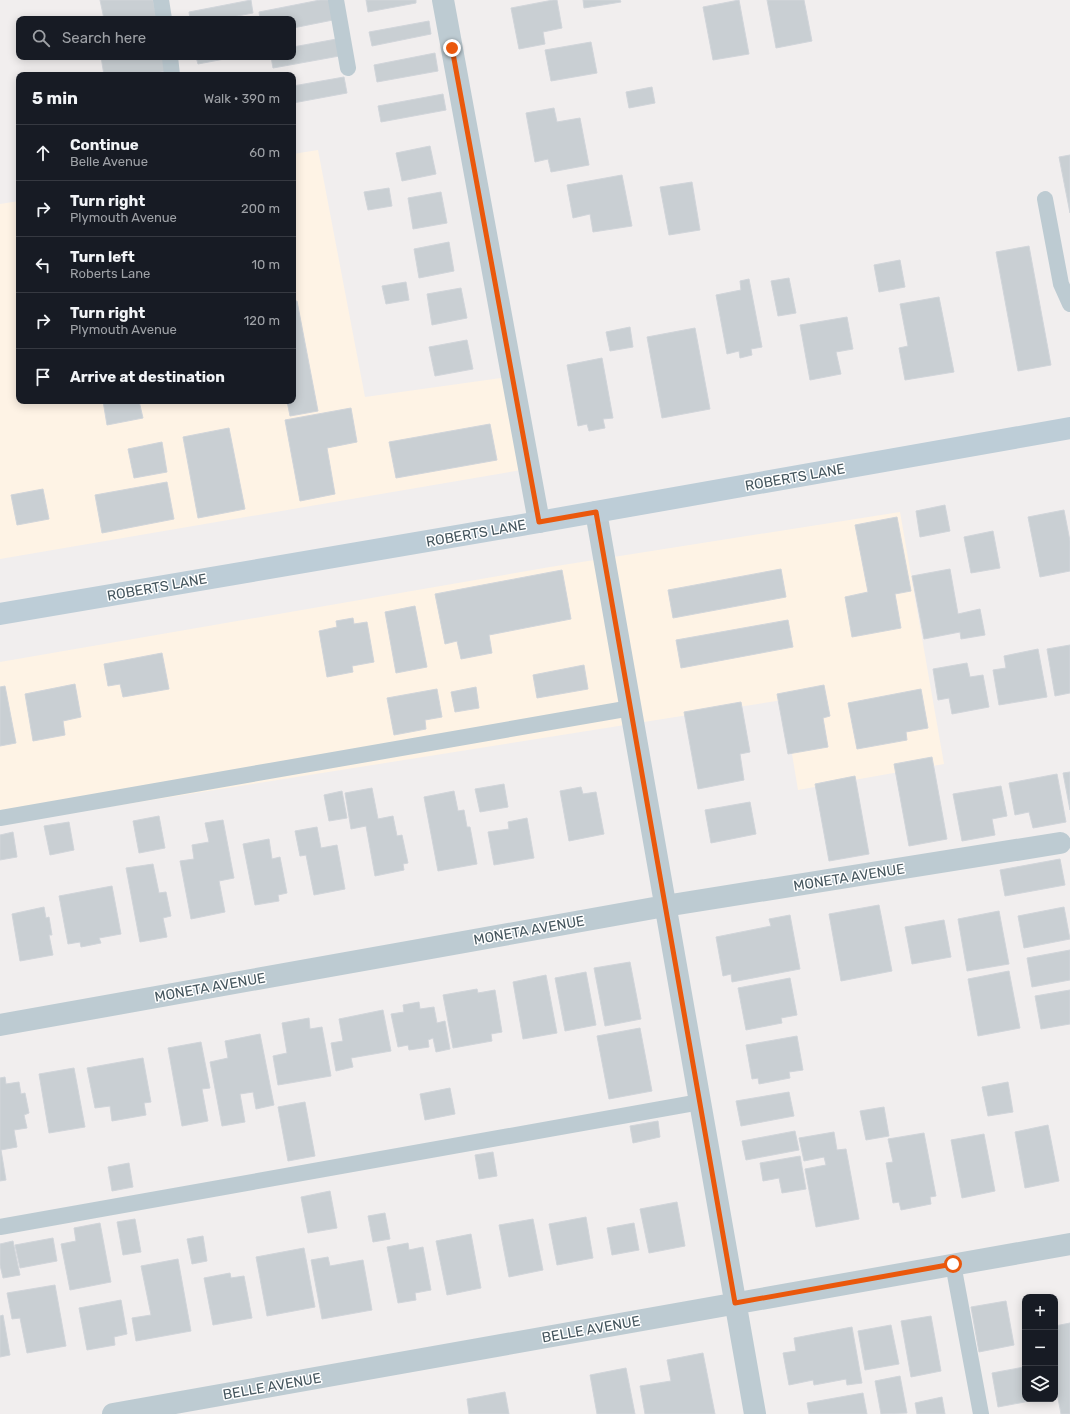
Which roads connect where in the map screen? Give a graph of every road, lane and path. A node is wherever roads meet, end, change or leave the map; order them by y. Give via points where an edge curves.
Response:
1 (161, 0) edge
2 (336, 0) edge
3 (443, 0) edge
4 (164, 16) edge
5 (170, 60) edge
6 (348, 68) dead end
7 (172, 72) edge
8 (1045, 199) dead end
9 (1070, 304) edge
10 (1070, 428) edge
11 (596, 512) junction
12 (539, 522) junction
13 (0, 614) edge
14 (630, 708) junction
15 (0, 818) edge
16 (1060, 843) dead end
17 (665, 906) junction
18 (0, 1025) edge
19 (700, 1102) junction
20 (0, 1226) edge
21 (1070, 1244) edge
22 (953, 1264) junction
23 (735, 1303) junction
24 (113, 1414) edge
25 (755, 1414) edge
26 (981, 1414) edge

1 - 4 lane
2 - 6 lane
3 - 12 street
5 - 7 lane
8 - 9 lane via 1061,284
10 - 11 main road, ROBERTS LANE
11 - 12 main road, ROBERTS LANE
11 - 14 street
12 - 13 main road, ROBERTS LANE
14 - 15 lane
14 - 17 street
16 - 17 street, MONETA AVENUE
17 - 18 street, MONETA AVENUE
17 - 19 street
19 - 20 lane
19 - 23 street
21 - 22 street, BELLE AVENUE
22 - 23 street, BELLE AVENUE
22 - 26 lane
23 - 24 street, BELLE AVENUE
23 - 25 street

